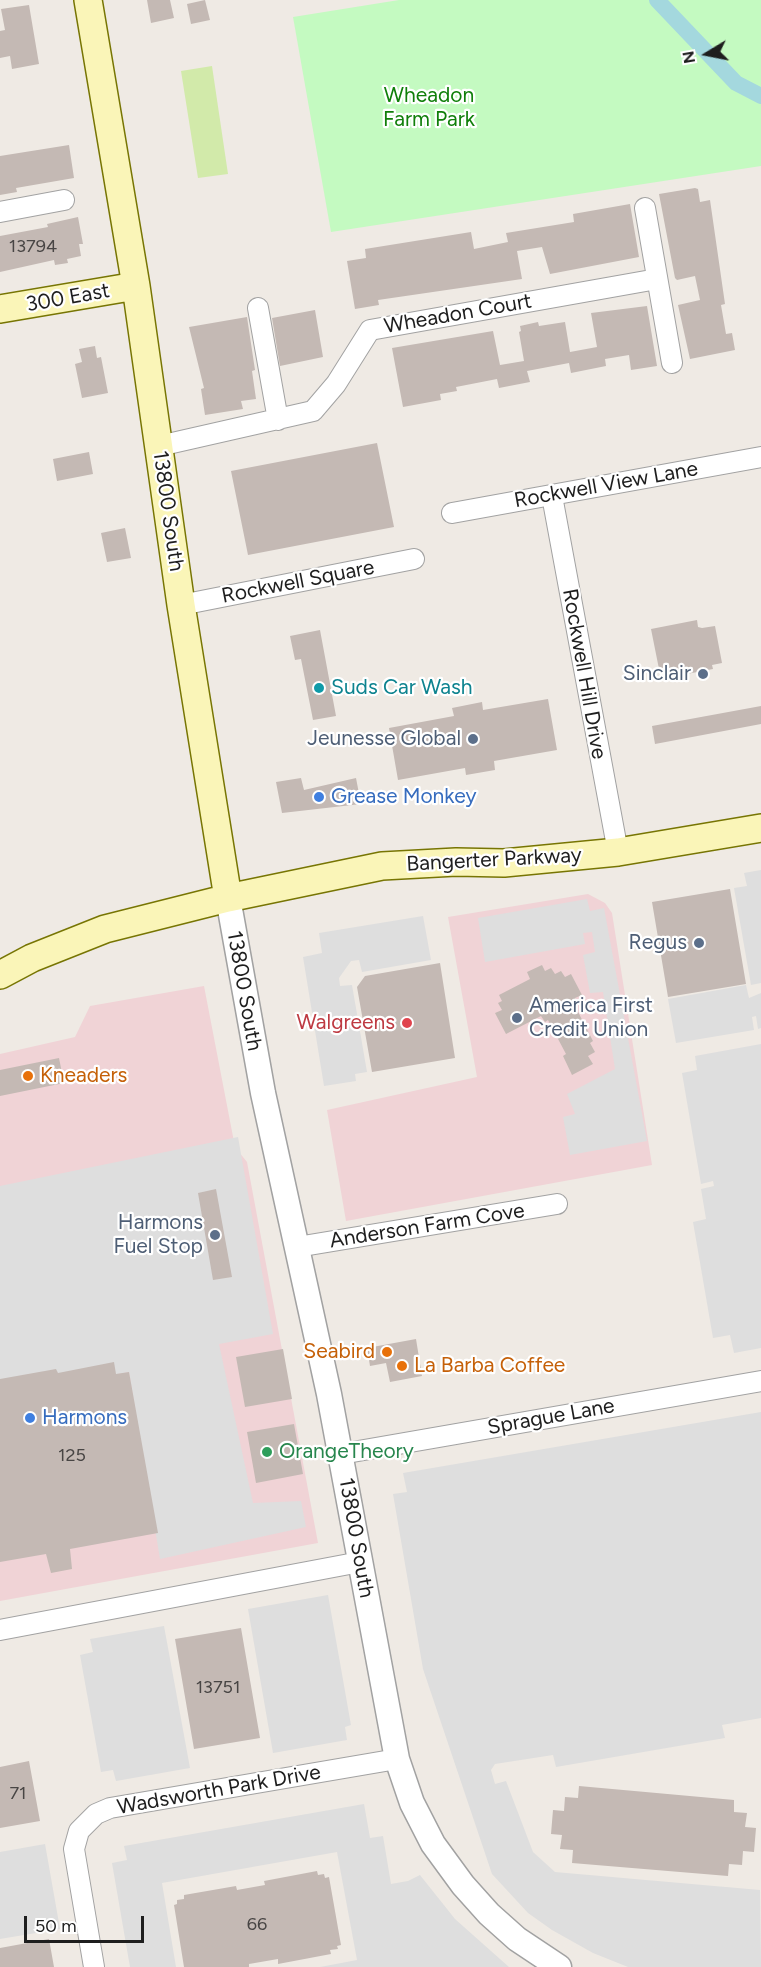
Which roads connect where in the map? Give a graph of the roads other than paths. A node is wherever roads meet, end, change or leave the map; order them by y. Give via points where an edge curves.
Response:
1 (88, 0) edge
2 (64, 200) dead end
3 (645, 208) dead end
4 (0, 212) edge
5 (657, 279) junction
6 (136, 286) junction
7 (258, 308) dead end
8 (0, 309) edge
9 (672, 363) dead end
10 (278, 420) junction
11 (159, 446) junction
12 (761, 457) edge
13 (552, 496) junction
14 (452, 513) dead end
15 (414, 560) dead end
16 (181, 605) junction
17 (761, 828) edge
18 (618, 852) junction
19 (228, 898) junction
20 (0, 975) edge
21 (557, 1204) dead end
22 (297, 1247) junction
23 (761, 1381) edge
24 (341, 1454) junction
25 (360, 1563) junction
26 (0, 1630) edge
27 (397, 1759) junction
28 (94, 1967) edge
29 (559, 1967) edge

1 - 6 main road, 13800 South
2 - 4 street
3 - 5 street
5 - 9 street
5 - 10 street, Wheadon Court via 370,330 336,384 313,411
6 - 8 main road, 300 East
6 - 11 main road, 13800 South
7 - 10 street
10 - 11 street, Wheadon Court
11 - 16 main road, 13800 South
12 - 13 street, Rockwell View Lane
13 - 14 street, Rockwell View Lane
13 - 18 street, Rockwell Hill Drive
15 - 16 street, Rockwell Square
16 - 19 main road, 13800 South
17 - 18 main road, Bangerter Parkway
18 - 19 main road, Bangerter Parkway via 504,863 382,867
19 - 20 main road, Bangerter Parkway via 105,929
19 - 22 street, 13800 South via 263,1093
21 - 22 street, Anderson Farm Cove
22 - 24 street, 13800 South
23 - 24 street, Sprague Lane
24 - 25 street, 13800 South
25 - 26 street
25 - 27 street, 13800 South
27 - 28 street, Wadsworth Park Drive via 110,1808 96,1814 79,1831 74,1849
27 - 29 street, 13800 South via 412,1803 433,1844 463,1885 517,1939

